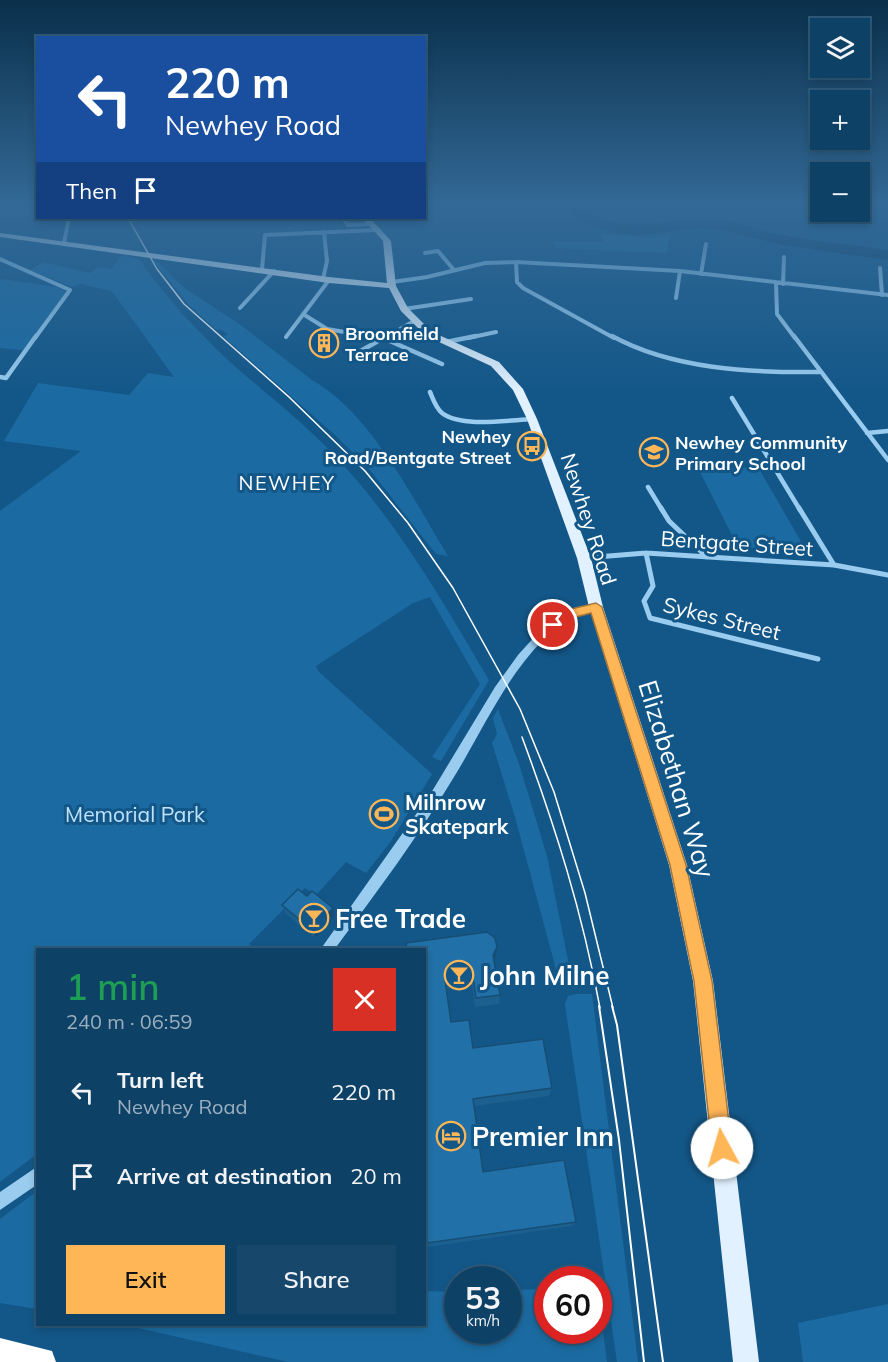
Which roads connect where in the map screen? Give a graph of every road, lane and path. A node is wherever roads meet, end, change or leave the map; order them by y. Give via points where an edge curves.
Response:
1 (14, 266) edge
2 (236, 266) edge
3 (262, 266) edge
4 (327, 266) edge
5 (390, 266) edge
6 (449, 266) edge
7 (474, 266) edge
8 (516, 266) edge
9 (591, 266) edge
10 (702, 266) edge
11 (784, 266) edge
12 (880, 268) dead end
13 (262, 269) junction
14 (453, 270) junction
15 (274, 271) junction
16 (680, 271) junction
17 (701, 274) junction
18 (326, 279) junction
19 (776, 283) junction
20 (392, 284) junction
21 (783, 284) junction
22 (882, 295) junction
23 (888, 296) edge
24 (676, 298) dead end
25 (471, 299) dead end
26 (240, 308) dead end
27 (404, 309) junction
28 (303, 314) junction
29 (414, 321) junction
30 (496, 332) dead end
31 (286, 337) dead end
32 (383, 339) junction
33 (446, 342) junction
34 (350, 357) dead end
35 (442, 364) dead end
36 (819, 372) junction
37 (0, 378) edge
38 (429, 392) dead end
39 (732, 398) dead end
40 (532, 419) junction
41 (888, 431) edge
42 (867, 433) junction
43 (888, 460) edge
44 (648, 487) dead end
45 (646, 553) junction
46 (584, 558) junction
47 (708, 558) junction
48 (834, 566) junction
49 (888, 575) edge
50 (596, 607) junction
51 (818, 659) dead end
52 (328, 948) edge
53 (36, 1175) edge
54 (0, 1202) edge
55 (0, 1353) edge
56 (41, 1362) edge
57 (746, 1362) edge

1 - 37 street via 70,291 6,378
2 - 13 main road
3 - 13 street
4 - 18 street
5 - 20 main road
6 - 14 street
7 - 14 street
8 - 36 street via 517,282 523,288 648,353 683,362 773,373
9 - 16 street
10 - 17 street
11 - 21 street
12 - 22 street
13 - 15 main road
14 - 20 street
15 - 18 main road
15 - 26 street
16 - 17 street
16 - 24 street
17 - 19 street
18 - 20 main road
18 - 28 street
19 - 21 street
19 - 36 street via 777,314
20 - 27 main road, Newhey Road
21 - 22 street
22 - 23 street
25 - 27 street
27 - 29 main road, Newhey Road
28 - 31 street
28 - 32 street via 327,329
29 - 32 street
29 - 33 main road, Newhey Road
30 - 33 street
32 - 34 street
32 - 35 street
33 - 40 main road, Newhey Road via 502,369 518,389
36 - 42 street
38 - 40 street via 440,412 450,418
39 - 48 street
40 - 46 main road, Newhey Road
41 - 42 street
42 - 43 street
44 - 47 street via 669,521
45 - 46 street, Bentgate Street
45 - 47 street, Bentgate Street
45 - 51 street, Sykes Street via 653,586 644,601 650,618
46 - 50 main road, Newhey Road
47 - 48 street, Bentgate Street
48 - 49 street, Bentgate Street
50 - 52 street, Newhey Road via 553,625 533,644 492,702 394,860
50 - 57 main road, Elizabethan Way via 678,865 703,981
53 - 54 street
55 - 56 highway

